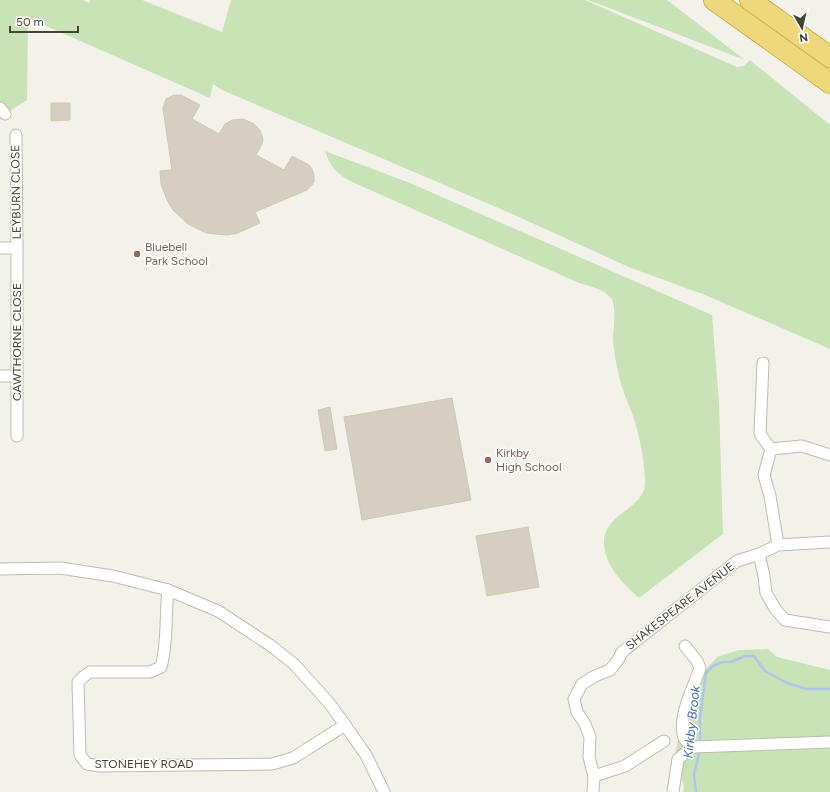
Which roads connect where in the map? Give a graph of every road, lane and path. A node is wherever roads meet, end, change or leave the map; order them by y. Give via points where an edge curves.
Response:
1 (714, 0) edge
2 (757, 5) edge
3 (759, 32) junction
4 (830, 44) edge
5 (830, 57) edge
6 (830, 83) edge
7 (830, 96) edge
8 (16, 135) dead end
9 (0, 248) edge
10 (17, 248) junction
11 (763, 363) dead end
12 (0, 376) edge
13 (16, 376) junction
14 (17, 436) dead end
15 (771, 449) junction
16 (830, 455) edge
17 (830, 542) edge
18 (778, 545) junction
19 (759, 554) junction
20 (0, 569) edge
21 (168, 590) junction
22 (830, 627) edge
23 (684, 646) dead end
24 (345, 725) junction
25 (664, 741) dead end
26 (830, 742) edge
27 (693, 747) junction
28 (594, 776) junction
29 (384, 792) edge
30 (592, 792) edge
31 (673, 792) edge

1 - 3 highway
2 - 4 highway
2 - 5 highway
3 - 6 highway
3 - 7 highway
8 - 10 street, LEYBURN CLOSE
9 - 10 street
10 - 13 street, CAWTHORNE CLOSE
11 - 15 street via 760,434
12 - 13 street
13 - 14 street, CAWTHORNE CLOSE
15 - 16 street via 802,446
15 - 18 street via 764,475
17 - 18 street, SHAKESPEARE AVENUE
18 - 19 street, SHAKESPEARE AVENUE
19 - 22 street via 766,593 780,616 786,620
19 - 28 street, SHAKESPEARE AVENUE via 737,561 622,652 610,670 582,684 574,699 577,712 590,737 589,757
20 - 21 street via 60,568 112,576
21 - 24 street via 218,611 270,645 294,664
21 - 24 street, STONEHEY ROAD via 161,667 150,672 90,672 78,682 80,755 87,764 272,764 293,758
23 - 27 street via 700,668 685,710 682,727 684,739
24 - 29 street via 366,755
25 - 28 street via 625,766
26 - 27 street
27 - 31 street via 678,759
28 - 30 street, SHAKESPEARE AVENUE

